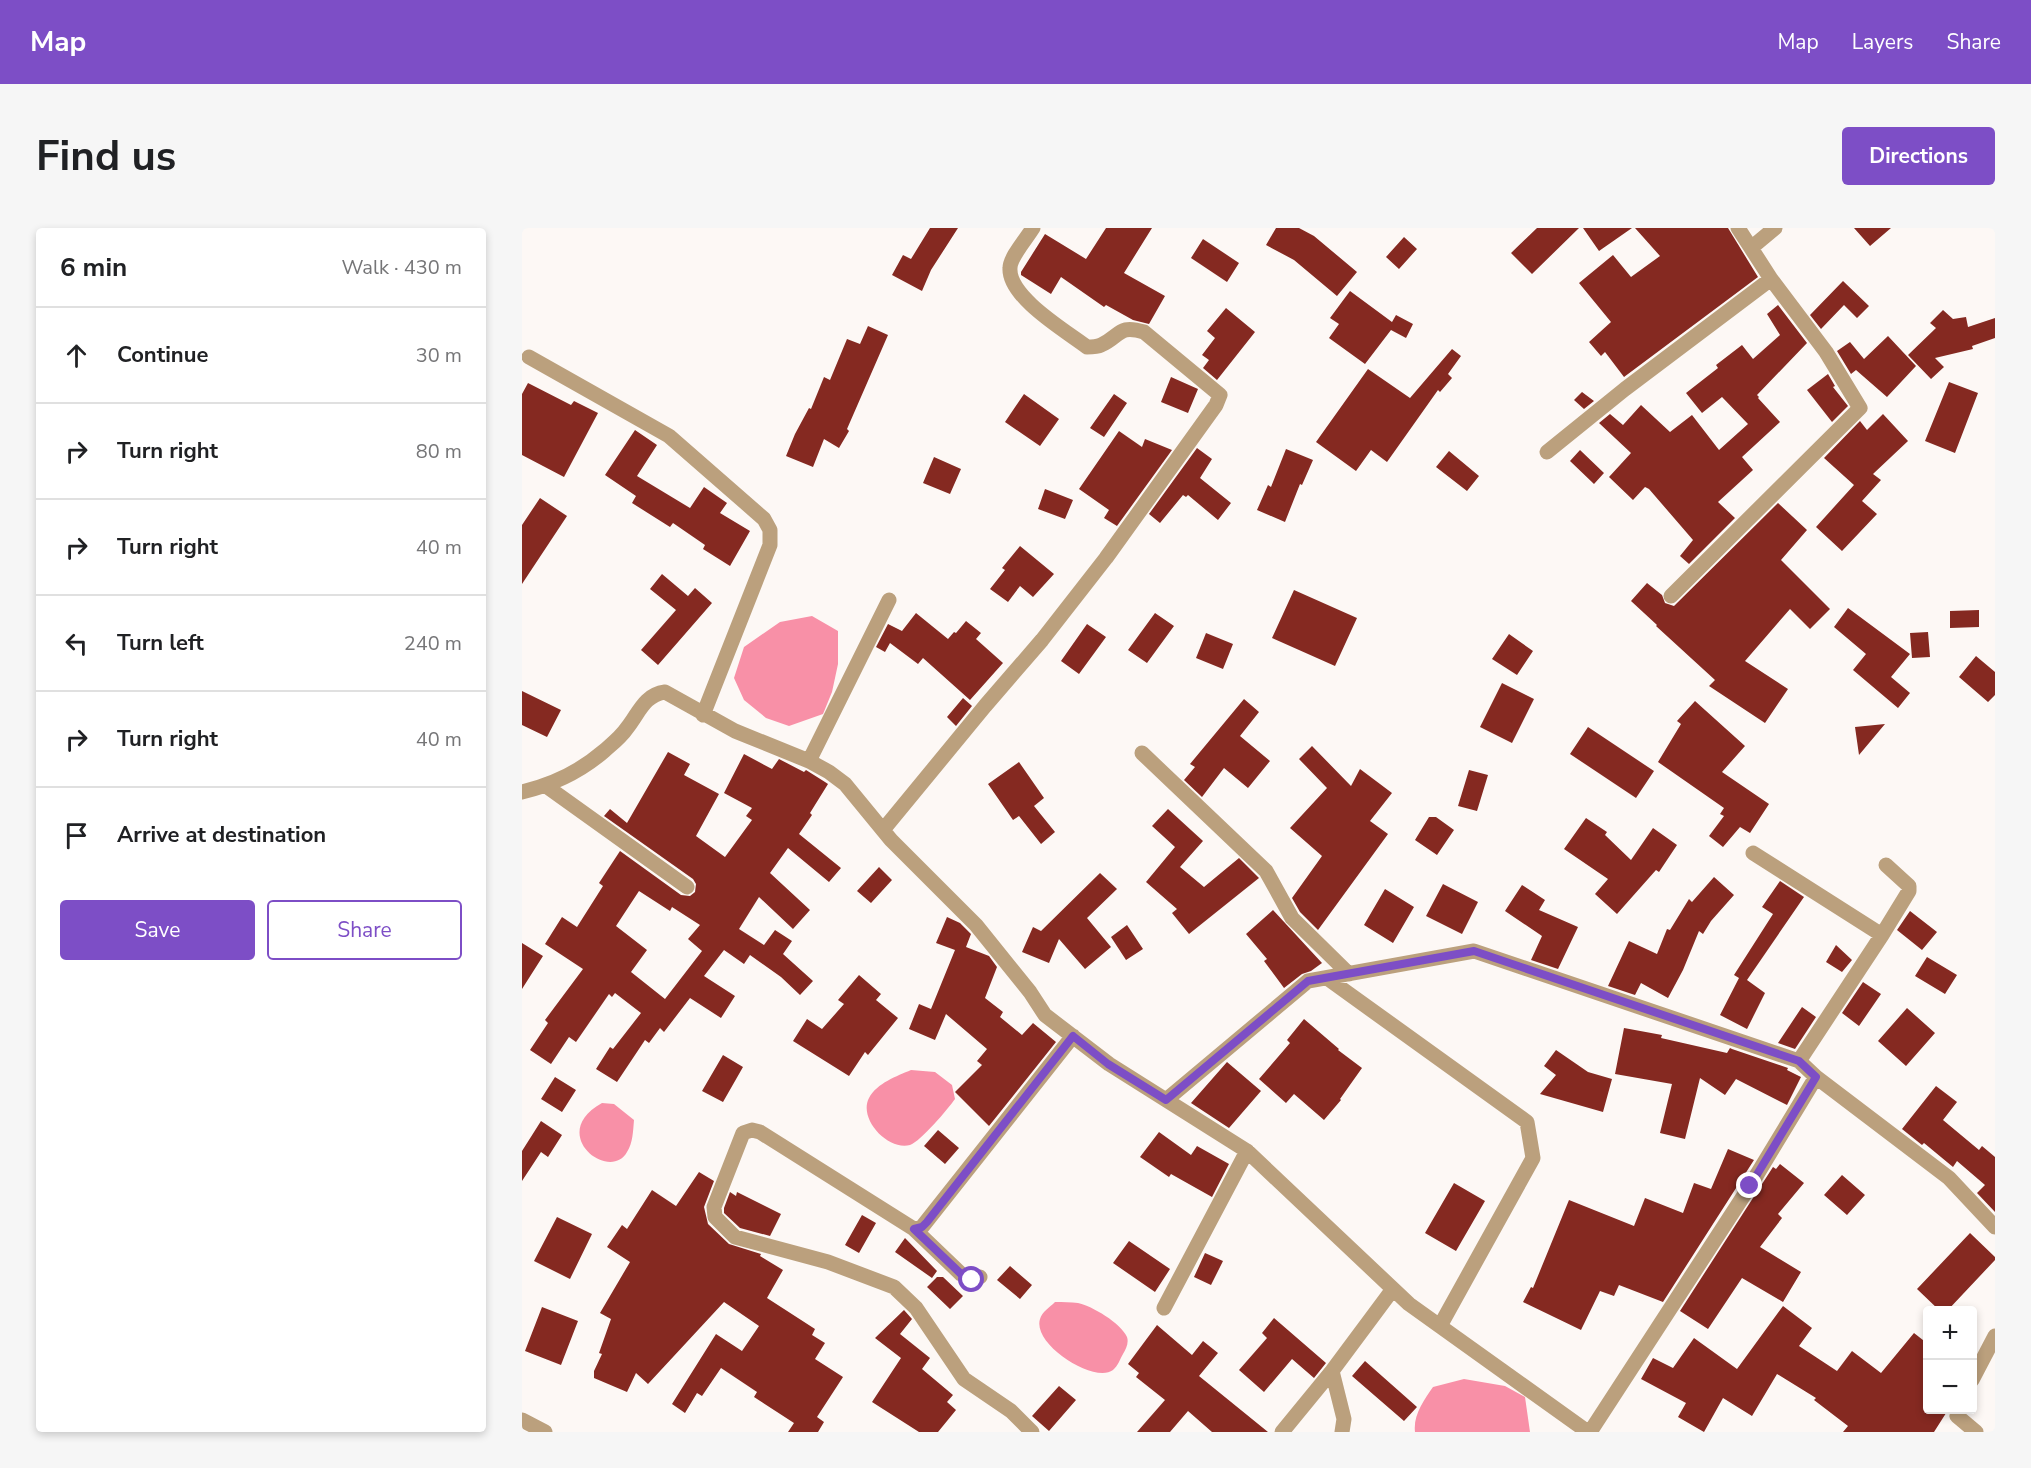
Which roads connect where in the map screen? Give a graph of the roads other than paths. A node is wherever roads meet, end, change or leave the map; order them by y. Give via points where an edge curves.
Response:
1 (1034, 228) edge
2 (1738, 228) edge
3 (1774, 228) edge
4 (1751, 248) junction
5 (1772, 279) junction
6 (529, 357) dead end
7 (1547, 452) dead end
8 (1671, 596) dead end
9 (889, 600) dead end
10 (703, 715) junction
11 (1142, 753) dead end
12 (809, 761) junction
13 (546, 786) junction
14 (522, 792) edge
15 (883, 830) junction
16 (1754, 853) dead end
17 (1886, 865) dead end
18 (687, 887) dead end
19 (1882, 935) junction
20 (1349, 974) junction
21 (1327, 978) junction
22 (1073, 1036) junction
23 (1799, 1061) junction
24 (1816, 1077) junction
25 (1166, 1100) junction
26 (1247, 1151) junction
27 (1995, 1227) edge
28 (914, 1229) junction
29 (980, 1278) dead end
30 (1393, 1289) junction
31 (1164, 1308) dead end
32 (1440, 1326) junction
33 (1995, 1336) edge
34 (1977, 1370) edge
35 (1332, 1371) junction
36 (1958, 1414) edge
37 (522, 1420) edge
38 (545, 1432) edge
39 (1032, 1432) edge
40 (1282, 1432) edge
41 (1342, 1432) edge
42 (1589, 1432) edge
43 (1976, 1432) edge

1 - 15 street via 1010,266 1021,296 1087,347 1101,346 1131,328 1144,332 1220,395 1064,613
2 - 4 street
3 - 4 street
4 - 5 street
5 - 7 street via 1624,389
5 - 8 street via 1826,352 1860,408
6 - 10 street via 669,436 764,519 770,530 770,545
9 - 12 street
10 - 12 street
10 - 13 street via 665,692 655,694 602,753
11 - 20 street via 1266,871 1292,918
12 - 15 street via 845,784
13 - 14 street
13 - 18 street
15 - 22 street via 976,925 1046,1015
16 - 19 street
17 - 19 street via 1910,891
19 - 23 street
20 - 21 street
20 - 23 street via 1474,951
21 - 25 street via 1308,981
21 - 32 street via 1527,1122 1533,1158
22 - 25 street via 1108,1064
22 - 28 street via 927,1222
23 - 24 street
24 - 27 street via 1949,1178
24 - 42 street via 1750,1186
25 - 26 street
26 - 30 street
26 - 31 street
28 - 29 street via 961,1274 972,1280
28 - 39 street via 752,1130 743,1133 714,1207 715,1217 735,1237 828,1262 894,1287 916,1308 964,1379 1011,1411
30 - 32 street
30 - 35 street
32 - 42 street
33 - 34 street
35 - 40 street
35 - 41 street via 1344,1419
36 - 43 street
37 - 38 street

